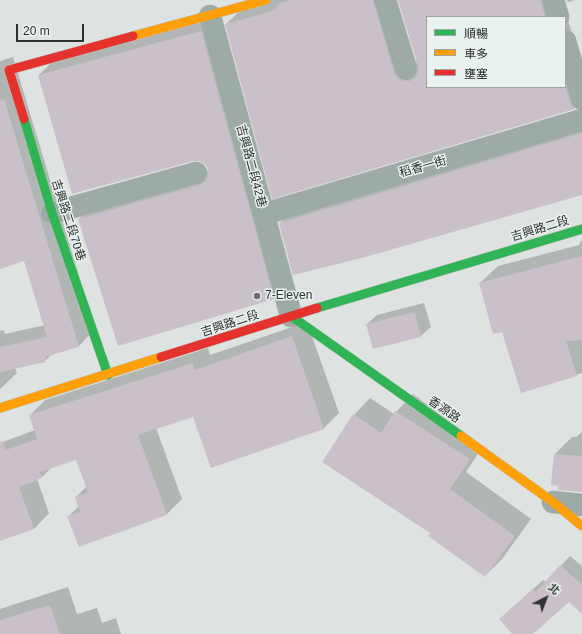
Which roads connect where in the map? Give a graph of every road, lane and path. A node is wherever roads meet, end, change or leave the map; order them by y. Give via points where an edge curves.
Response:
1 (266, 0) edge
2 (385, 0) edge
3 (553, 0) edge
4 (210, 16) junction
5 (558, 16) edge
6 (566, 44) edge
7 (406, 69) dead end
8 (582, 99) edge
9 (582, 120) edge
10 (196, 173) dead end
11 (52, 212) junction
12 (264, 214) junction
13 (582, 229) edge
14 (292, 316) junction
15 (108, 375) junction
16 (0, 408) edge
17 (553, 502) junction
18 (582, 505) edge
19 (582, 526) edge

1 - 4 street
2 - 7 street
3 - 5 street
4 - 11 street, 吉興路二段70巷 via 9,70
4 - 12 street, 吉興路二段42巷
6 - 8 street
9 - 12 street, 稻香一街
10 - 11 street
11 - 15 street, 吉興路二段70巷
12 - 14 street, 吉興路二段42巷
13 - 14 street, 吉興路二段
14 - 15 street, 吉興路二段
14 - 17 street, 香源路
15 - 16 street, 吉興路二段
17 - 18 street
17 - 19 street, 香源路

